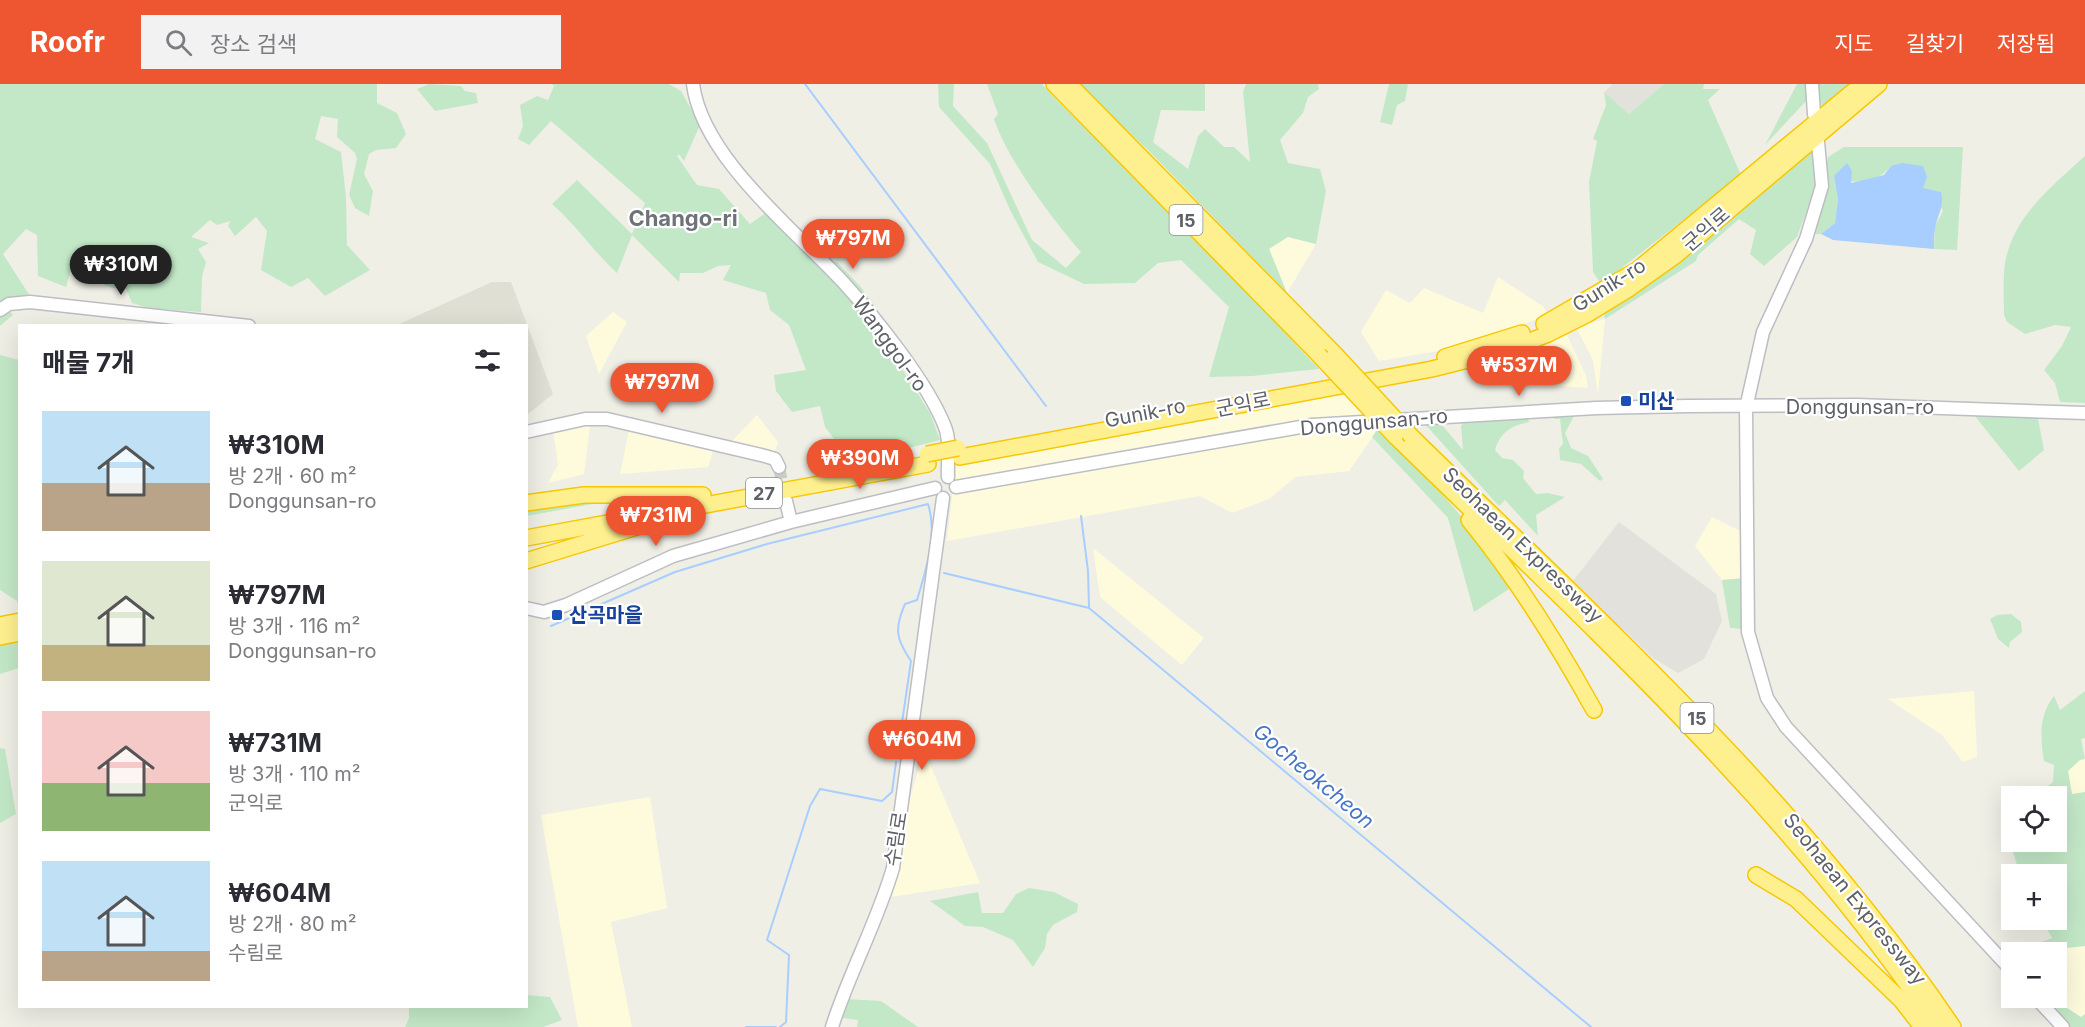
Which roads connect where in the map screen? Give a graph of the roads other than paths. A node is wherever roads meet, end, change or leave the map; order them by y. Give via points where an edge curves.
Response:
1 (693, 84) edge
2 (1054, 84) edge
3 (1069, 84) edge
4 (1812, 84) edge
5 (1862, 84) edge
6 (1879, 84) edge
7 (1814, 114) dead end
8 (1818, 142) dead end
9 (0, 310) edge
10 (231, 324) edge
11 (1746, 408) junction
12 (2085, 413) edge
13 (528, 432) edge
14 (1403, 436) junction
15 (959, 453) junction
16 (927, 459) junction
17 (1419, 459) junction
18 (779, 467) dead end
19 (952, 482) junction
20 (939, 493) junction
21 (703, 495) junction
22 (786, 501) tunnel mouth
23 (528, 503) edge
24 (691, 507) junction
25 (791, 522) junction
26 (528, 528) edge
27 (528, 538) edge
28 (528, 560) edge
29 (528, 608) edge
30 (18, 621) edge
31 (0, 625) edge
32 (18, 633) edge
33 (0, 637) edge
34 (1594, 710) dead end
35 (1756, 875) dead end
36 (2001, 959) edge
37 (2045, 1008) edge
38 (832, 1027) edge
39 (1922, 1027) edge
40 (1937, 1027) edge
41 (1953, 1027) edge
42 (2063, 1027) edge

1 - 19 street, Wanggol-ro via 714,143 758,195 844,283 903,357 946,429
2 - 14 highway, Seohaean Expressway / 15, bridge
3 - 14 highway, Seohaean Expressway / 15, bridge via 1335,354
4 - 7 street
5 - 15 highway, Gunik-ro / 27 via 1637,270 1546,323 1505,340 1445,356
6 - 15 highway, 군익로 / 27 via 1675,256 1594,310 1548,334 1471,361
8 - 11 street via 1821,186 1806,238 1763,332
9 - 10 street via 9,304 28,302
11 - 12 street, Donggunsan-ro via 1857,405
11 - 19 street, Donggunsan-ro via 1596,408 1311,425
11 - 36 street via 1749,632 1767,698 1786,727
13 - 18 street via 585,419 607,419 765,456 775,459
14 - 17 highway, Seohaean Expressway / 15
14 - 41 highway, Seohaean Expressway / 15 via 1664,683 1758,782 1847,884
15 - 16 highway, Gunik-ro / 27, bridge
16 - 21 highway, Gunik-ro / 27
16 - 24 highway, 27
17 - 34 highway via 1497,554 1557,644
17 - 40 highway, Seohaean Expressway / 15 via 1656,691 1749,791 1836,893
19 - 20 street via 938,480
19 - 20 street via 952,496
20 - 25 street
20 - 38 street, 수림로 via 893,868 882,907
21 - 23 highway via 584,495
21 - 26 highway, Gunik-ro / 27
22 - 25 street
24 - 27 highway, 27
24 - 28 highway
25 - 29 street via 673,556 544,612
30 - 31 highway
32 - 33 highway
35 - 39 highway via 1796,899 1901,1000
37 - 42 street

